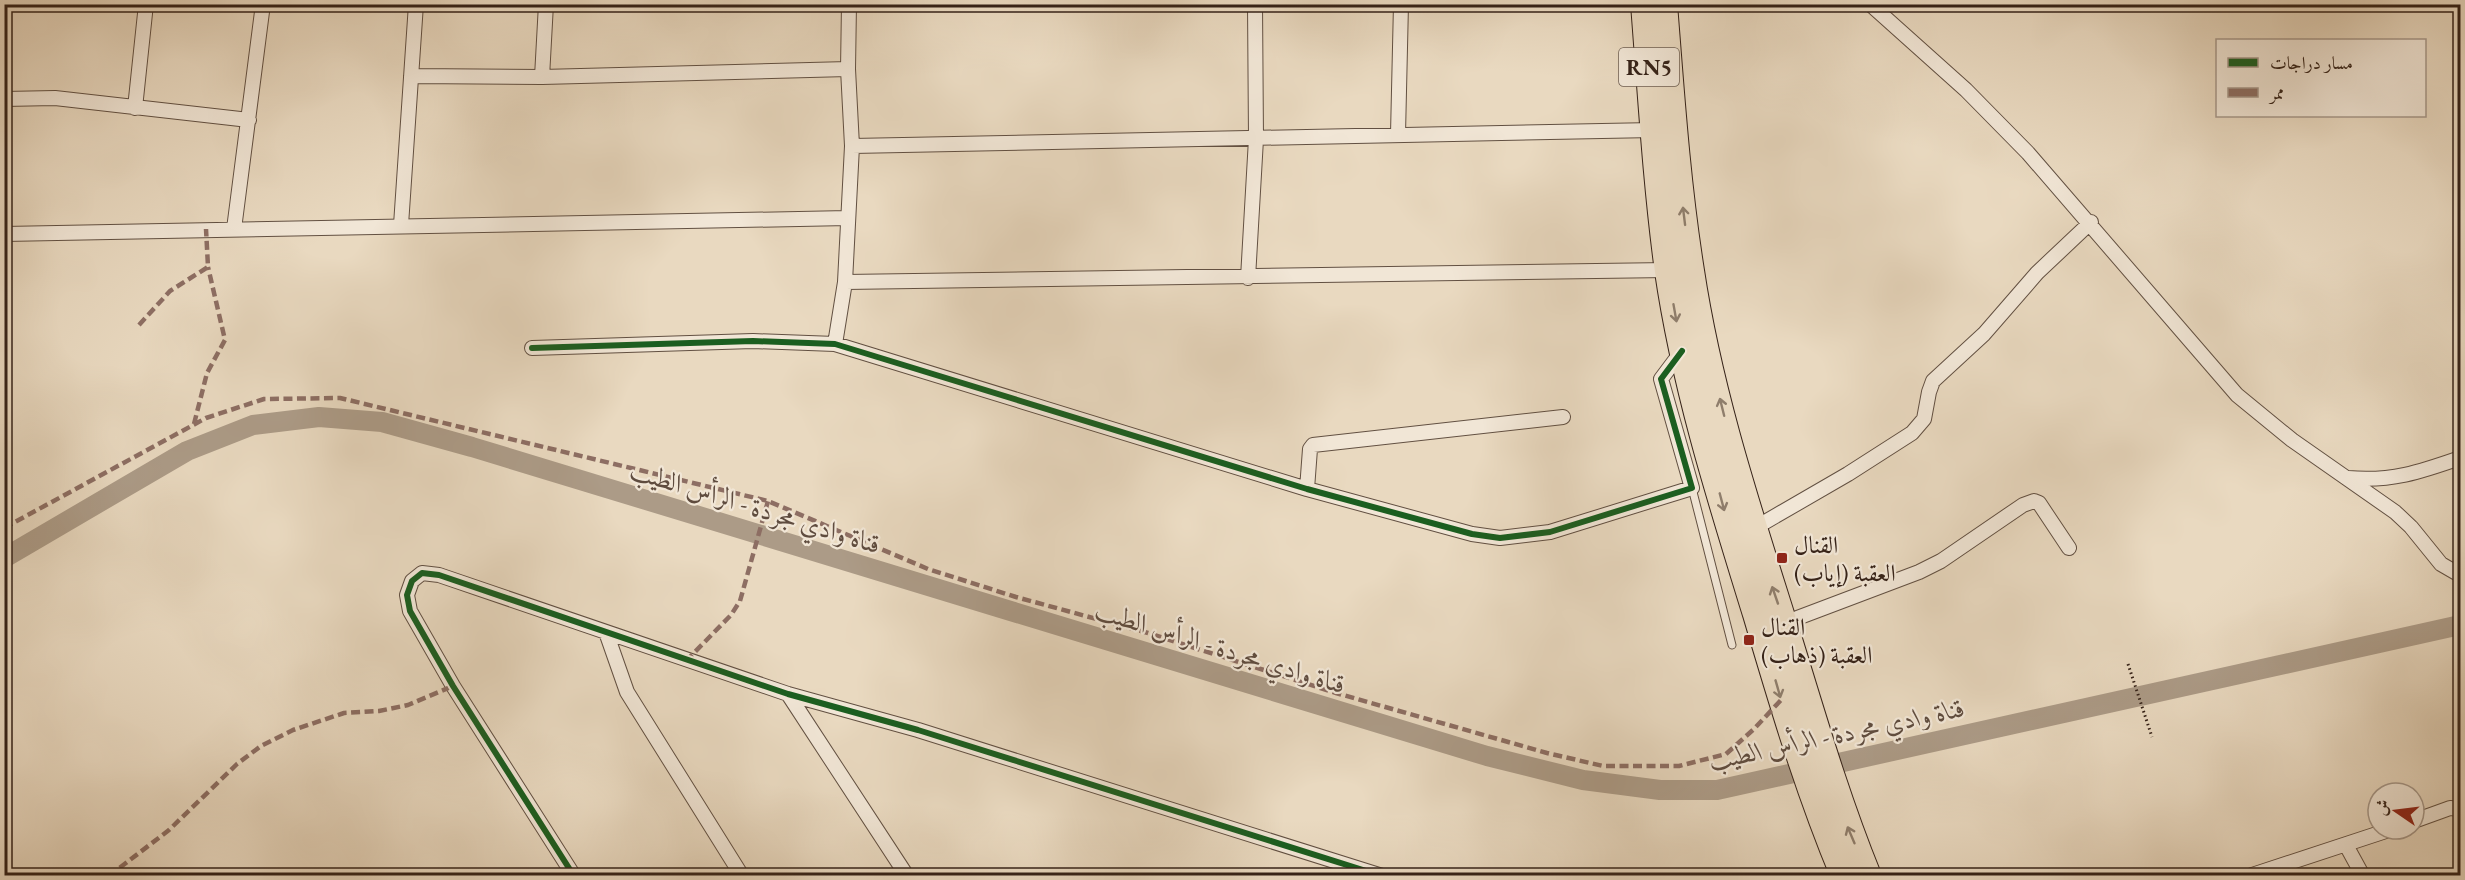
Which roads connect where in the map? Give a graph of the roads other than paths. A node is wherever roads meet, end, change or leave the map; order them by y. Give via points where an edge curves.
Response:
1 (146, 4) edge
2 (263, 4) edge
3 (416, 4) edge
4 (546, 4) edge
5 (849, 4) edge
6 (1255, 4) edge
7 (1401, 4) edge
8 (1644, 4) edge
9 (1664, 4) edge
10 (1870, 4) edge
11 (848, 69) junction
12 (411, 76) junction
13 (542, 77) junction
14 (4, 99) edge
15 (135, 108) junction
16 (249, 120) junction
17 (1653, 130) junction
18 (1398, 134) junction
19 (1256, 139) junction
20 (852, 146) junction
21 (848, 218) junction
22 (2091, 222) junction
23 (401, 225) junction
24 (234, 229) junction
25 (4, 234) edge
26 (1668, 270) junction
27 (1248, 278) junction
28 (845, 282) junction
29 (835, 344) junction
30 (532, 348) dead end
31 (1682, 351) junction
32 (1563, 417) dead end
33 (2460, 458) edge
34 (2346, 478) junction
35 (1692, 488) junction
36 (1307, 489) junction
37 (1754, 529) junction
38 (2069, 548) dead end
39 (2460, 575) edge
40 (1784, 623) junction
41 (607, 634) junction
42 (1732, 645) dead end
43 (788, 694) junction
44 (1825, 797) junction
45 (2460, 809) edge
46 (2426, 817) edge
47 (2366, 838) edge
48 (2346, 845) junction
49 (906, 873) edge
50 (574, 876) edge
51 (742, 876) edge
52 (921, 876) edge
53 (1382, 876) edge
54 (1844, 876) edge
55 (1868, 876) edge
56 (2249, 876) edge
57 (2363, 876) edge

1 - 15 street
2 - 16 street
3 - 12 street
4 - 13 street
5 - 11 street
6 - 19 street
7 - 18 street
8 - 17 highway, RN5
37 -> 9 highway, RN5 via 1691,273
10 - 22 street via 1966,90
11 - 13 street
11 - 20 street
12 - 13 street
12 - 23 street
14 - 15 street via 55,98
15 - 16 street
16 - 24 street
17 - 18 street
17 - 26 highway, RN5
18 - 19 street
19 - 20 street
19 - 27 street
20 - 21 street
21 - 23 street
21 - 28 street
22 - 34 street via 2237,395
22 - 37 street via 1934,381 1924,419 1912,433
23 - 24 street
24 - 25 street
26 - 27 street
26 -> 31 highway, RN5
27 - 28 street
28 - 29 street
29 - 30 street via 753,341
29 - 36 street
31 - 35 street via 1661,379
31 -> 44 highway, RN5 via 1727,522 1788,721
32 - 36 street via 1313,445
33 - 34 street via 2404,477
34 - 39 street via 2395,512 2441,564
35 - 36 street via 1550,532 1500,538 1425,523
35 - 42 lane
40 -> 37 highway, RN5
38 - 40 street via 2034,501 1919,572
40 - 44 highway, RN5 via 1811,711
41 - 43 street
41 - 50 street via 439,575 422,573 412,581 407,595 410,611 453,686
41 - 51 street via 627,693
43 - 49 street
43 - 53 street via 929,734
44 - 54 highway, RN5
55 -> 44 highway, RN5
45 - 46 street via 2450,808
47 - 48 street
48 - 56 street
48 - 57 street
49 - 52 street

